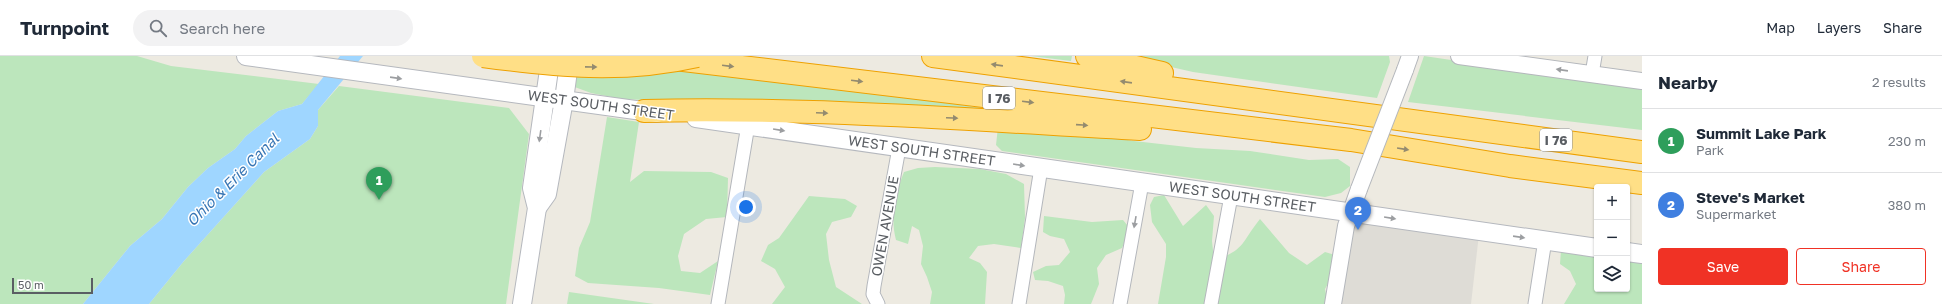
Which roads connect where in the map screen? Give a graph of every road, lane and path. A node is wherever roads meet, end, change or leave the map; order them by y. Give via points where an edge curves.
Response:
1 (246, 56) edge
2 (482, 56) edge
3 (551, 56) edge
4 (570, 56) edge
5 (648, 56) edge
6 (697, 56) edge
7 (933, 56) edge
8 (1088, 56) edge
9 (1459, 56) edge
10 (1595, 56) edge
11 (1407, 63) edge
12 (1592, 74) junction
13 (1642, 81) edge
14 (545, 98) junction
15 (564, 100) junction
16 (644, 111) junction
17 (1373, 114) junction
18 (748, 125) junction
19 (1469, 129) junction
20 (1351, 140) junction
21 (1642, 141) edge
22 (900, 148) junction
23 (1642, 152) edge
24 (1510, 166) junction
25 (1041, 168) junction
26 (1142, 183) junction
27 (1642, 183) edge
28 (1594, 186) edge
29 (1630, 195) edge
30 (1231, 196) junction
31 (1642, 198) edge
32 (537, 208) junction
33 (1352, 212) junction
34 (1545, 240) junction
35 (1594, 248) edge
36 (1630, 252) edge
37 (1642, 254) edge
38 (522, 304) edge
39 (718, 304) edge
40 (878, 304) edge
41 (1019, 304) edge
42 (1120, 304) edge
43 (1211, 304) edge
44 (1333, 304) edge
45 (1535, 304) edge

1 -> 14 main road, WEST SOUTH STREET
2 -> 6 highway, bridge via 544,65 592,68 635,66
3 - 14 main road
4 - 15 main road
5 -> 20 highway, I 76
17 -> 7 highway, I 76
8 - 17 highway via 1180,78
12 -> 9 street
10 - 12 street
11 - 33 street, bridge
12 - 13 street
14 - 15 main road, WEST SOUTH STREET
14 -> 32 main road via 532,188
15 - 16 main road, WEST SOUTH STREET
15 - 32 main road via 547,194
16 - 18 main road, WEST SOUTH STREET
16 -> 20 highway via 716,109 1011,120
17 - 19 highway, I 76
18 -> 22 main road, WEST SOUTH STREET
18 - 39 street
19 - 21 highway
19 - 23 highway, I 76
20 -> 24 highway, I 76
22 -> 25 main road, WEST SOUTH STREET
22 - 40 street, OWEN AVENUE via 874,286 873,294
24 - 27 highway, I 76
24 - 28 highway
25 - 26 main road, WEST SOUTH STREET
25 - 41 street
26 - 30 main road, WEST SOUTH STREET
26 -> 42 street
29 - 31 highway
30 - 33 main road, WEST SOUTH STREET
30 - 43 street
32 - 38 main road
33 -> 34 main road, WEST SOUTH STREET
33 - 44 street via 1346,226
34 - 35 main road, WEST SOUTH STREET
34 - 45 street
36 - 37 main road

